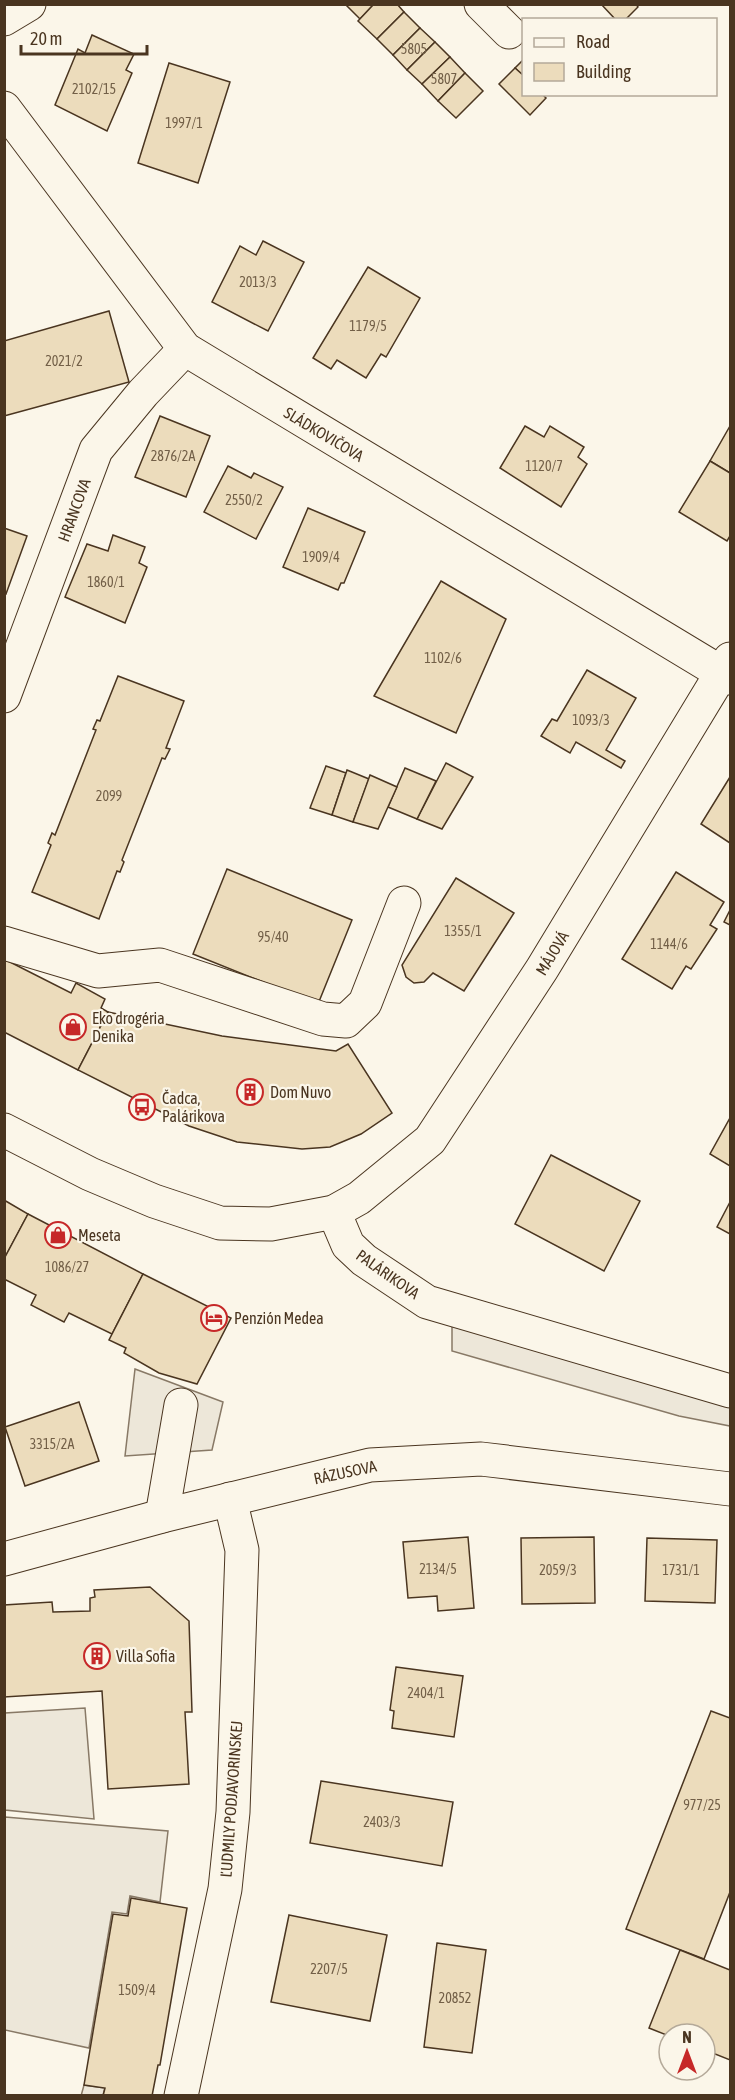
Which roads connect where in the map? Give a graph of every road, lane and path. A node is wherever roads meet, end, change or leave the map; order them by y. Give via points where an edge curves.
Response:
1 (28, 4) edge
2 (481, 4) edge
3 (4, 19) edge
4 (510, 32) dead end
5 (4, 108) edge
6 (185, 349) junction
7 (728, 670) edge
8 (4, 696) edge
9 (404, 903) dead end
10 (4, 943) edge
11 (4, 1130) edge
12 (334, 1212) junction
13 (730, 1391) edge
14 (181, 1405) dead end
15 (730, 1489) edge
16 (230, 1499) junction
17 (162, 1516) junction
18 (4, 1559) edge
19 (181, 2096) edge

1 - 3 street
2 - 4 street
5 - 6 street, SLÁDKOVIČOVA
6 - 7 street, SLÁDKOVIČOVA
6 - 8 street, HRANCOVA via 96,450
7 - 12 street, MÁJOVÁ via 542,969 429,1140 359,1198
9 - 10 street via 365,1003 346,1021 323,1019 160,964 98,971
11 - 12 street via 90,1174 220,1223 271,1224
12 - 13 street, PALÁRIKOVA via 348,1245 427,1302
14 - 17 street
15 - 16 street, RÁZUSOVA via 481,1459 370,1465
16 - 17 street, RÁZUSOVA
16 - 19 street, ĽUDMILY PODJAVORINSKEJ via 242,1550 233,1812 225,1889
17 - 18 street, RÁZUSOVA

